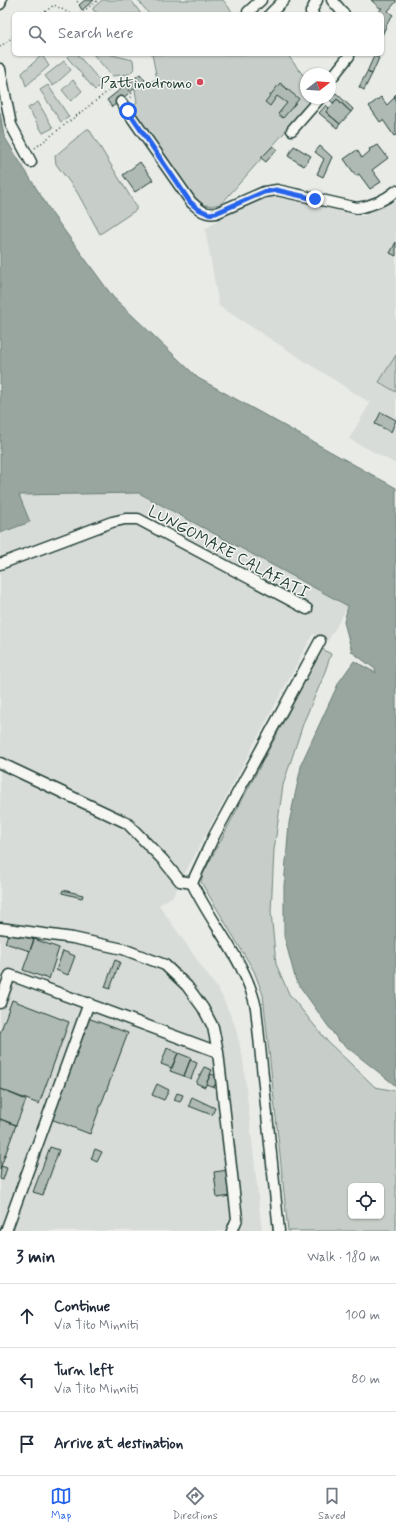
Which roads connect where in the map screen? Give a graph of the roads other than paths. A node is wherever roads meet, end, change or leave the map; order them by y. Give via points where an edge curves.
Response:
1 (1, 0) edge
2 (261, 0) edge
3 (284, 0) edge
4 (317, 0) edge
5 (332, 0) edge
6 (0, 4) edge
7 (248, 12) edge
8 (272, 12) edge
9 (311, 12) edge
10 (342, 12) edge
11 (349, 56) edge
12 (0, 69) edge
13 (336, 72) edge
14 (121, 102) dead end
15 (315, 104) edge
16 (292, 130) dead end
17 (29, 158) road end
18 (396, 191) edge
19 (0, 564) edge
20 (308, 609) dead end
21 (320, 641) dead end
22 (0, 763) edge
23 (192, 883) junction
24 (0, 928) edge
25 (0, 1003) edge
26 (89, 1003) junction
27 (218, 1052) junction
28 (7, 1229) edge
29 (232, 1231) edge
30 (279, 1231) edge

1 - 6 street
2 - 7 street
3 - 8 street
4 - 9 street
5 - 10 street
11 - 13 street
12 - 17 street via 11,125
14 - 18 street via 190,202 209,214 264,192 276,190 356,208 388,197
15 - 16 street
19 - 20 street, LUNGOMARE CALAFATI via 112,522 138,519
21 - 23 street via 214,836
22 - 23 street via 127,823 180,881
23 - 30 street via 253,993
24 - 27 street via 123,948 165,965 187,986 203,1008 213,1027
25 - 26 street via 10,975
26 - 27 street
26 - 28 street
27 - 29 street via 237,1219

